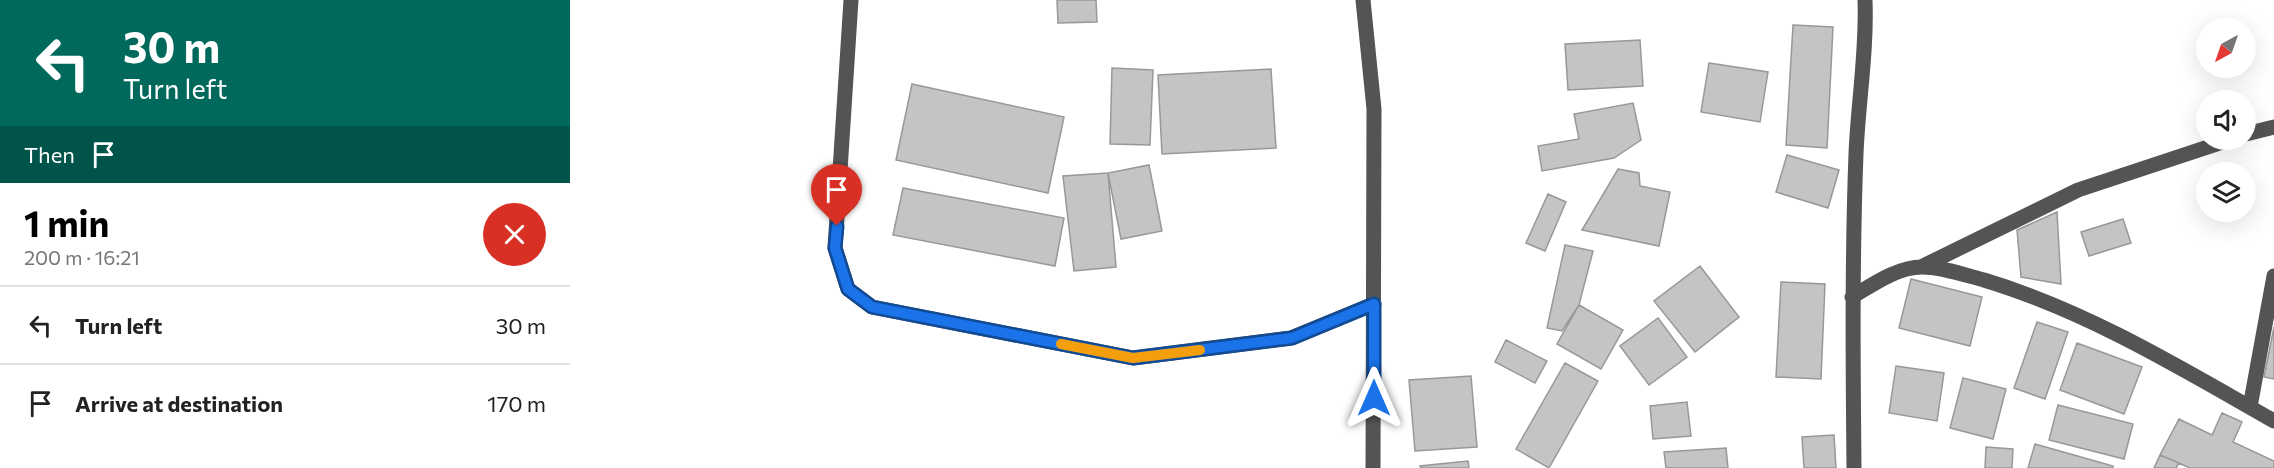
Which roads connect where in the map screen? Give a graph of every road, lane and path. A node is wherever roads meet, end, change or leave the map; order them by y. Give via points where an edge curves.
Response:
1 (851, 0) edge
2 (1363, 0) edge
3 (1865, 0) edge
4 (2274, 127) edge
5 (2256, 132) edge
6 (2199, 150) edge
7 (1921, 267) junction
8 (2274, 276) edge
9 (1852, 297) junction
10 (1374, 304) junction
11 (2250, 407) junction
12 (2274, 421) edge
13 (1373, 468) edge
14 (1854, 468) edge

1 - 10 street via 835,248 848,289 872,307 1133,358 1292,338
2 - 10 street via 1374,109
3 - 9 street
4 - 5 street
6 - 7 street via 2078,190
7 - 9 street via 1881,279
7 - 11 street via 1973,277 2074,312
8 - 11 street
9 - 14 street
10 - 13 street
11 - 12 street

